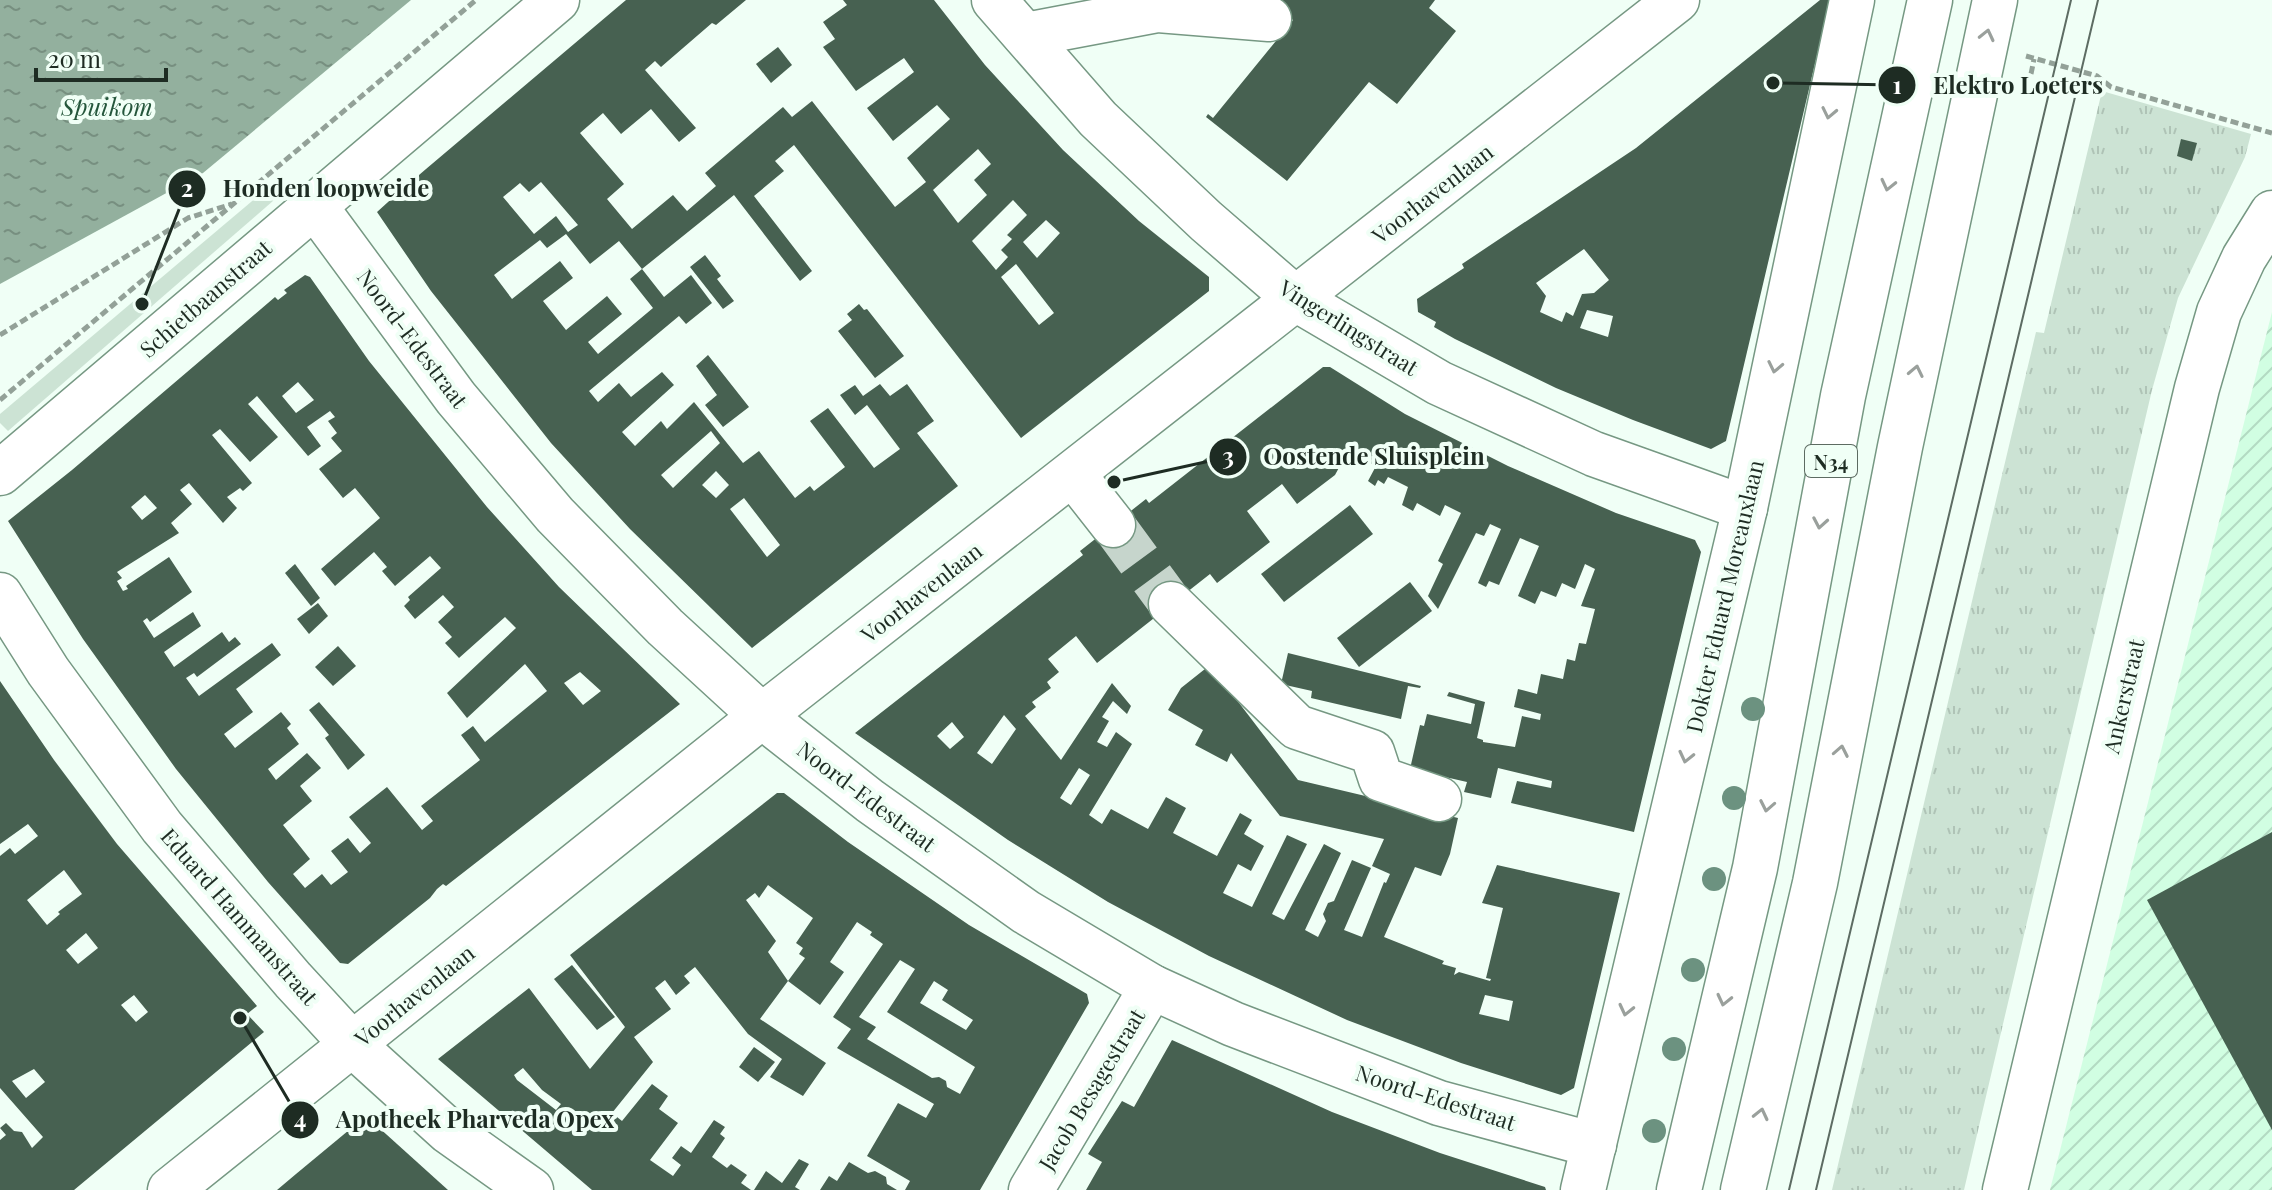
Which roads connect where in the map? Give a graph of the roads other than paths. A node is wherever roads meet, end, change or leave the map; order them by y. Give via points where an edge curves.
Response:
1 (557, 0) edge
2 (994, 0) edge
3 (1677, 0) edge
4 (1852, 0) edge
5 (1930, 0) edge
6 (1995, 0) edge
7 (1269, 19) dead end
8 (1025, 35) junction
9 (314, 205) junction
10 (2272, 213) edge
11 (1296, 299) junction
12 (0, 473) edge
13 (1073, 474) junction
14 (1745, 508) junction
15 (1113, 525) tunnel mouth
16 (0, 595) edge
17 (1171, 604) tunnel mouth
18 (762, 716) junction
19 (1439, 799) dead end
20 (1152, 987) junction
21 (352, 1044) junction
22 (1594, 1145) junction
23 (170, 1190) edge
24 (531, 1190) edge
25 (1031, 1190) edge
26 (1583, 1190) edge
27 (1679, 1190) edge
28 (1743, 1190) edge
29 (2005, 1190) edge

1 - 9 street, Schietbaanstraat
2 - 8 street, Vingerlingstraat
3 - 11 street, Voorhavenlaan
4 -> 14 street, Dokter Eduard Moreauxlaan
5 -> 27 street, N34 via 1843,396 1755,868
28 -> 6 street via 1815,883
7 - 8 street via 1158,10
8 - 11 street, Vingerlingstraat via 1098,119
9 - 12 street, Schietbaanstraat
9 - 18 street, Noord-Edestraat via 456,398 555,515
10 - 29 street, Ankerstraat via 2219,312 2197,388
11 - 13 street, Voorhavenlaan
11 - 14 street, Vingerlingstraat via 1453,389 1594,454
13 - 15 street
13 - 18 street, Voorhavenlaan
14 -> 22 street, Dokter Eduard Moreauxlaan
16 - 21 street, Eduard Hammanstraat via 48,671 162,827
17 - 19 street via 1297,727 1372,752 1381,779
18 - 20 street, Noord-Edestraat via 1026,912
18 - 21 street, Voorhavenlaan
20 - 22 street, Noord-Edestraat via 1439,1103
20 - 25 street, Jacob Besagestraat
21 - 23 street, Voorhavenlaan
21 - 24 street, Eduard Hammanstraat via 448,1131
22 - 26 street, Dokter Eduard Moreauxlaan

